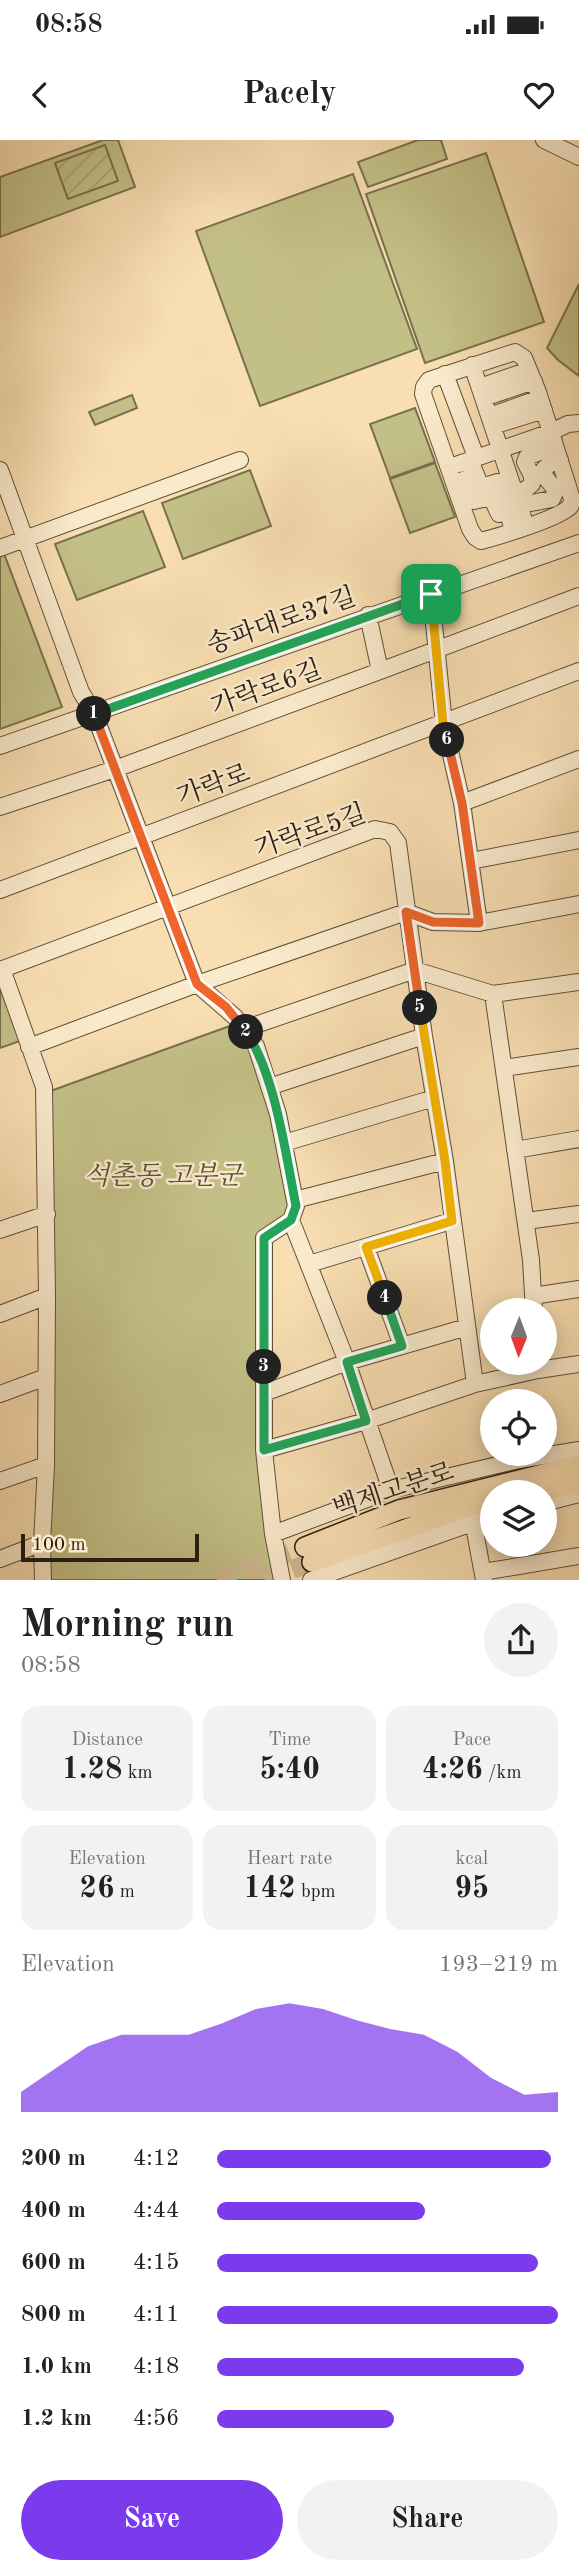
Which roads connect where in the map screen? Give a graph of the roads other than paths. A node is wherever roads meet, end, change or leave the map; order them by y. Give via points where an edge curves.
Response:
1 (544, 140) edge
2 (579, 157) edge
3 (472, 365) junction
4 (446, 374) junction
5 (531, 375) junction
6 (482, 392) junction
7 (511, 398) junction
8 (542, 404) junction
9 (492, 421) junction
10 (579, 423) edge
11 (552, 437) junction
12 (501, 448) junction
13 (240, 460) dead end
14 (560, 460) junction
15 (464, 462) junction
16 (0, 470) edge
17 (517, 498) junction
18 (515, 530) junction
19 (25, 539) junction
20 (579, 543) edge
21 (0, 548) edge
22 (431, 594) junction
23 (579, 596) edge
24 (368, 615) junction
25 (437, 649) junction
26 (380, 671) junction
27 (579, 671) edge
28 (94, 713) junction
29 (443, 724) junction
30 (0, 746) edge
31 (579, 759) edge
32 (115, 769) junction
33 (462, 803) junction
34 (0, 807) edge
35 (141, 837) junction
36 (579, 840) edge
37 (471, 861) junction
38 (0, 890) edge
39 (579, 904) edge
40 (168, 908) junction
41 (406, 912) junction
42 (479, 923) junction
43 (1, 970) edge
44 (415, 970) junction
45 (579, 982) edge
46 (197, 984) junction
47 (493, 994) junction
48 (244, 1029) junction
49 (424, 1036) junction
50 (29, 1047) junction
51 (579, 1057) edge
52 (504, 1068) junction
53 (269, 1087) junction
54 (434, 1098) junction
55 (579, 1139) edge
56 (284, 1143) junction
57 (515, 1150) junction
58 (445, 1161) junction
59 (295, 1200) junction
60 (47, 1214) junction
61 (579, 1214) edge
62 (291, 1220) junction
63 (452, 1221) junction
64 (526, 1221) junction
65 (1, 1225) edge
66 (366, 1247) junction
67 (309, 1264) junction
68 (579, 1289) edge
69 (47, 1296) junction
70 (534, 1298) edge
71 (550, 1298) edge
72 (0, 1314) edge
73 (467, 1327) junction
74 (402, 1346) junction
75 (347, 1362) junction
76 (579, 1364) edge
77 (557, 1365) edge
78 (503, 1376) edge
79 (46, 1377) junction
80 (475, 1384) junction
81 (264, 1393) junction
82 (0, 1394) edge
83 (366, 1421) junction
84 (264, 1450) junction
85 (579, 1450) edge
86 (46, 1465) junction
87 (579, 1465) edge
88 (0, 1481) edge
89 (579, 1484) edge
90 (557, 1488) edge
91 (391, 1490) junction
92 (579, 1494) edge
93 (557, 1500) edge
94 (480, 1504) edge
95 (480, 1519) edge
96 (473, 1521) junction
97 (274, 1534) junction
98 (42, 1543) junction
99 (579, 1556) edge
100 (0, 1559) edge
101 (309, 1563) edge
102 (484, 1576) edge
103 (43, 1580) edge
104 (282, 1580) edge

1 - 2 street
3 - 4 street
3 - 5 street via 515,352 524,358
3 - 6 street
4 - 15 street
4 - 15 street via 426,383 424,394
5 - 7 street
5 - 8 street
6 - 7 street
6 - 9 street
7 - 8 street
7 - 9 street
8 - 11 street
9 - 12 street
10 - 11 street via 568,424
11 - 12 street
11 - 14 street
11 - 17 street via 542,451 527,457 532,484
12 - 15 street
12 - 17 street
13 - 19 street
14 - 17 street via 544,469 556,490 552,499
14 - 18 street via 571,505
15 - 18 street via 474,501 493,498
15 - 18 street via 475,537 481,541
16 - 19 street
17 - 18 street
19 - 21 street
19 - 28 street via 81,692
20 - 22 street, 송파대로37길
22 - 24 street, 송파대로37길
22 - 25 street
23 - 25 street, 가락로6길
24 - 26 street
24 - 28 street, 송파대로37길
25 - 26 street, 가락로6길
25 - 29 street
26 - 32 street, 가락로6길
27 - 29 street, 가락로
28 - 30 street, 송파대로37길
28 - 32 street
29 - 33 street
29 - 35 street, 가락로
31 - 33 street
32 - 34 street, 가락로6길
32 - 35 street
33 - 37 street
35 - 38 street, 가락로
35 - 40 street
36 - 37 street
37 - 42 street
39 - 42 street
40 - 41 street, 가락로5길 via 375,829 390,832 398,843
40 - 43 street, 가락로5길
40 - 46 street
41 - 42 street via 433,922
41 - 44 street, 가락로5길
41 - 46 street
43 - 50 street
44 - 47 street
44 - 48 street
44 - 49 street, 가락로5길
45 - 47 street
46 - 48 street
46 - 50 street
47 - 52 street
48 - 53 street via 256,1046
49 - 53 street
49 - 54 street, 가락로5길
50 - 60 street via 44,1087
51 - 52 street
52 - 57 street
53 - 56 street
54 - 56 street
54 - 58 street, 가락로5길
55 - 57 street
56 - 59 street
57 - 64 street
58 - 59 street
58 - 63 street, 가락로5길
59 - 62 street
60 - 65 street
60 - 69 street
61 - 64 street
62 - 67 street
62 - 81 street via 264,1238
63 - 66 street
63 - 73 street, 가락로5길
64 - 70 street
66 - 67 street
66 - 74 street
67 - 75 street
68 - 71 street
69 - 72 street
69 - 79 street
73 - 74 street
73 - 80 street, 가락로5길
74 - 75 street
75 - 81 street
75 - 83 street
76 - 77 street
78 - 80 street
79 - 82 street
79 - 86 street
80 - 83 street
81 - 84 street
83 - 84 street
83 - 91 street
84 - 97 street
85 - 91 street
86 - 88 street
86 - 98 street
87 - 101 main road, 백제고분로 via 399,1510
89 - 90 main road
91 - 97 street
92 - 93 street
94 - 101 main road, 백제고분로
95 - 96 street
96 - 101 street
96 - 102 street
97 - 104 street
98 - 100 street
98 - 103 street
99 - 102 street

